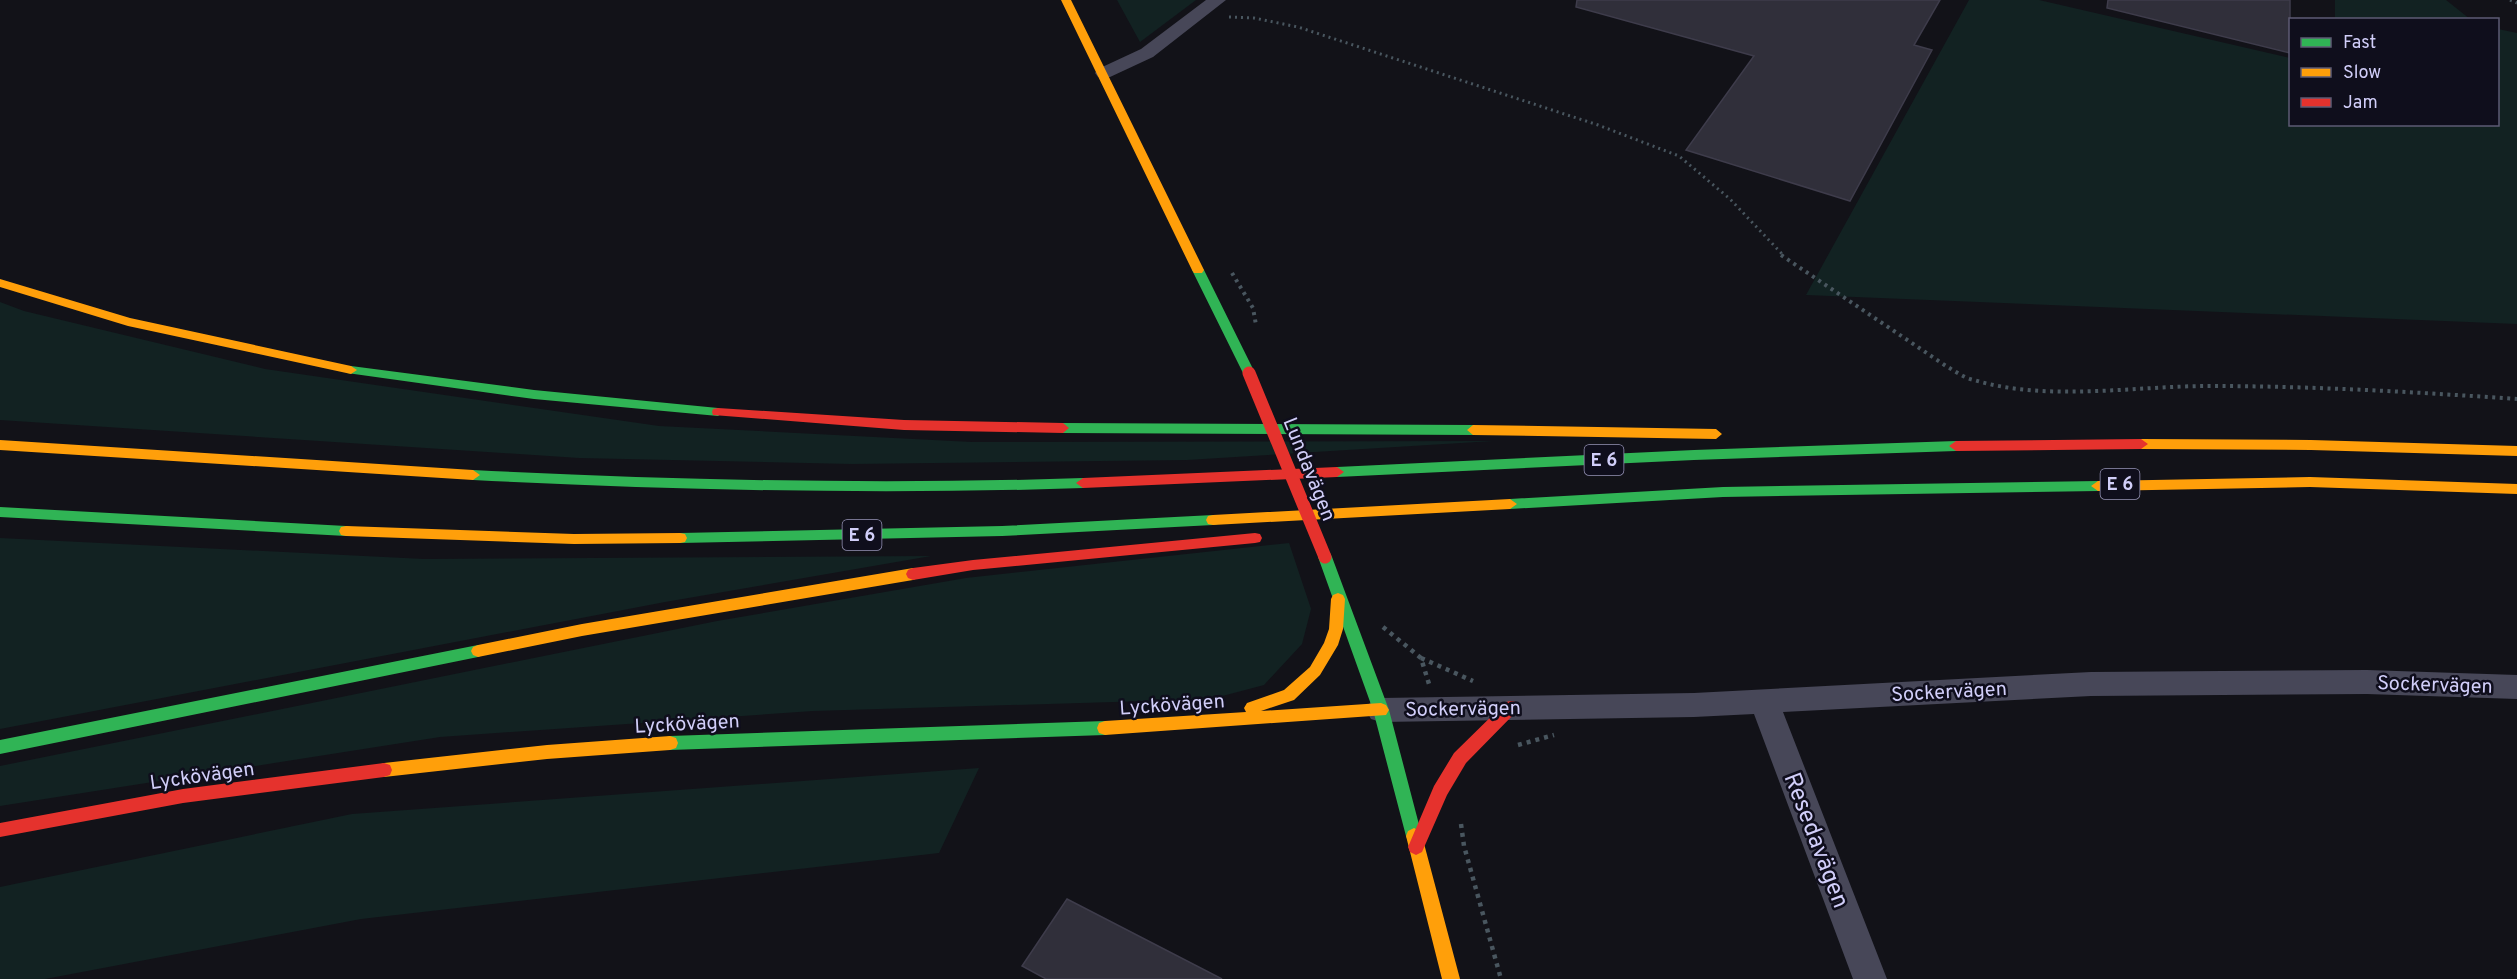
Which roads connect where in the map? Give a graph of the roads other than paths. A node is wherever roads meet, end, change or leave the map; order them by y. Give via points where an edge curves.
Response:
1 (1066, 0) edge
2 (1217, 0) edge
3 (1104, 73) junction
4 (0, 283) edge
5 (1726, 434) dead end
6 (1820, 437) dead end
7 (0, 445) edge
8 (1981, 445) junction
9 (2517, 451) edge
10 (2517, 489) edge
11 (1723, 492) junction
12 (0, 512) edge
13 (1394, 524) dead end
14 (1324, 531) dead end
15 (1301, 534) dead end
16 (1265, 537) dead end
17 (1339, 591) junction
18 (2517, 687) edge
19 (1764, 701) junction
20 (1511, 707) junction
21 (1381, 710) junction
22 (1184, 723) junction
23 (0, 747) edge
24 (0, 830) edge
25 (1416, 847) junction
26 (1451, 979) edge
27 (1870, 979) edge

1 - 3 main road, Lundavägen
2 - 3 street via 1147,53
3 - 17 main road, Lundavägen, bridge via 1249,373
4 - 5 main road via 128,322 322,366 601,403 904,425
6 - 8 main road
7 - 8 main road, E 6 via 432,473 777,485 978,486
8 - 9 main road, E 6 via 2268,444
10 - 11 main road, E 6 via 2310,482
11 - 12 main road, E 6 via 1002,531 773,538 574,539 420,534
11 - 13 main road
14 - 15 main road
16 - 23 main road via 974,565 831,586 582,630
17 - 21 main road, Lundavägen
17 - 22 main road via 1331,645 1304,684 1289,696
18 - 19 street, Sockervägen via 2367,682 2091,684
19 - 20 street, Sockervägen
19 - 27 street, Resedavägen
20 - 21 street, Sockervägen
20 - 25 main road via 1460,758 1440,791
21 - 22 main road, Lyckövägen
21 - 25 main road, Lundavägen
22 - 24 main road, Lyckövägen via 693,741 547,752 183,796
25 - 26 main road, Lundavägen

